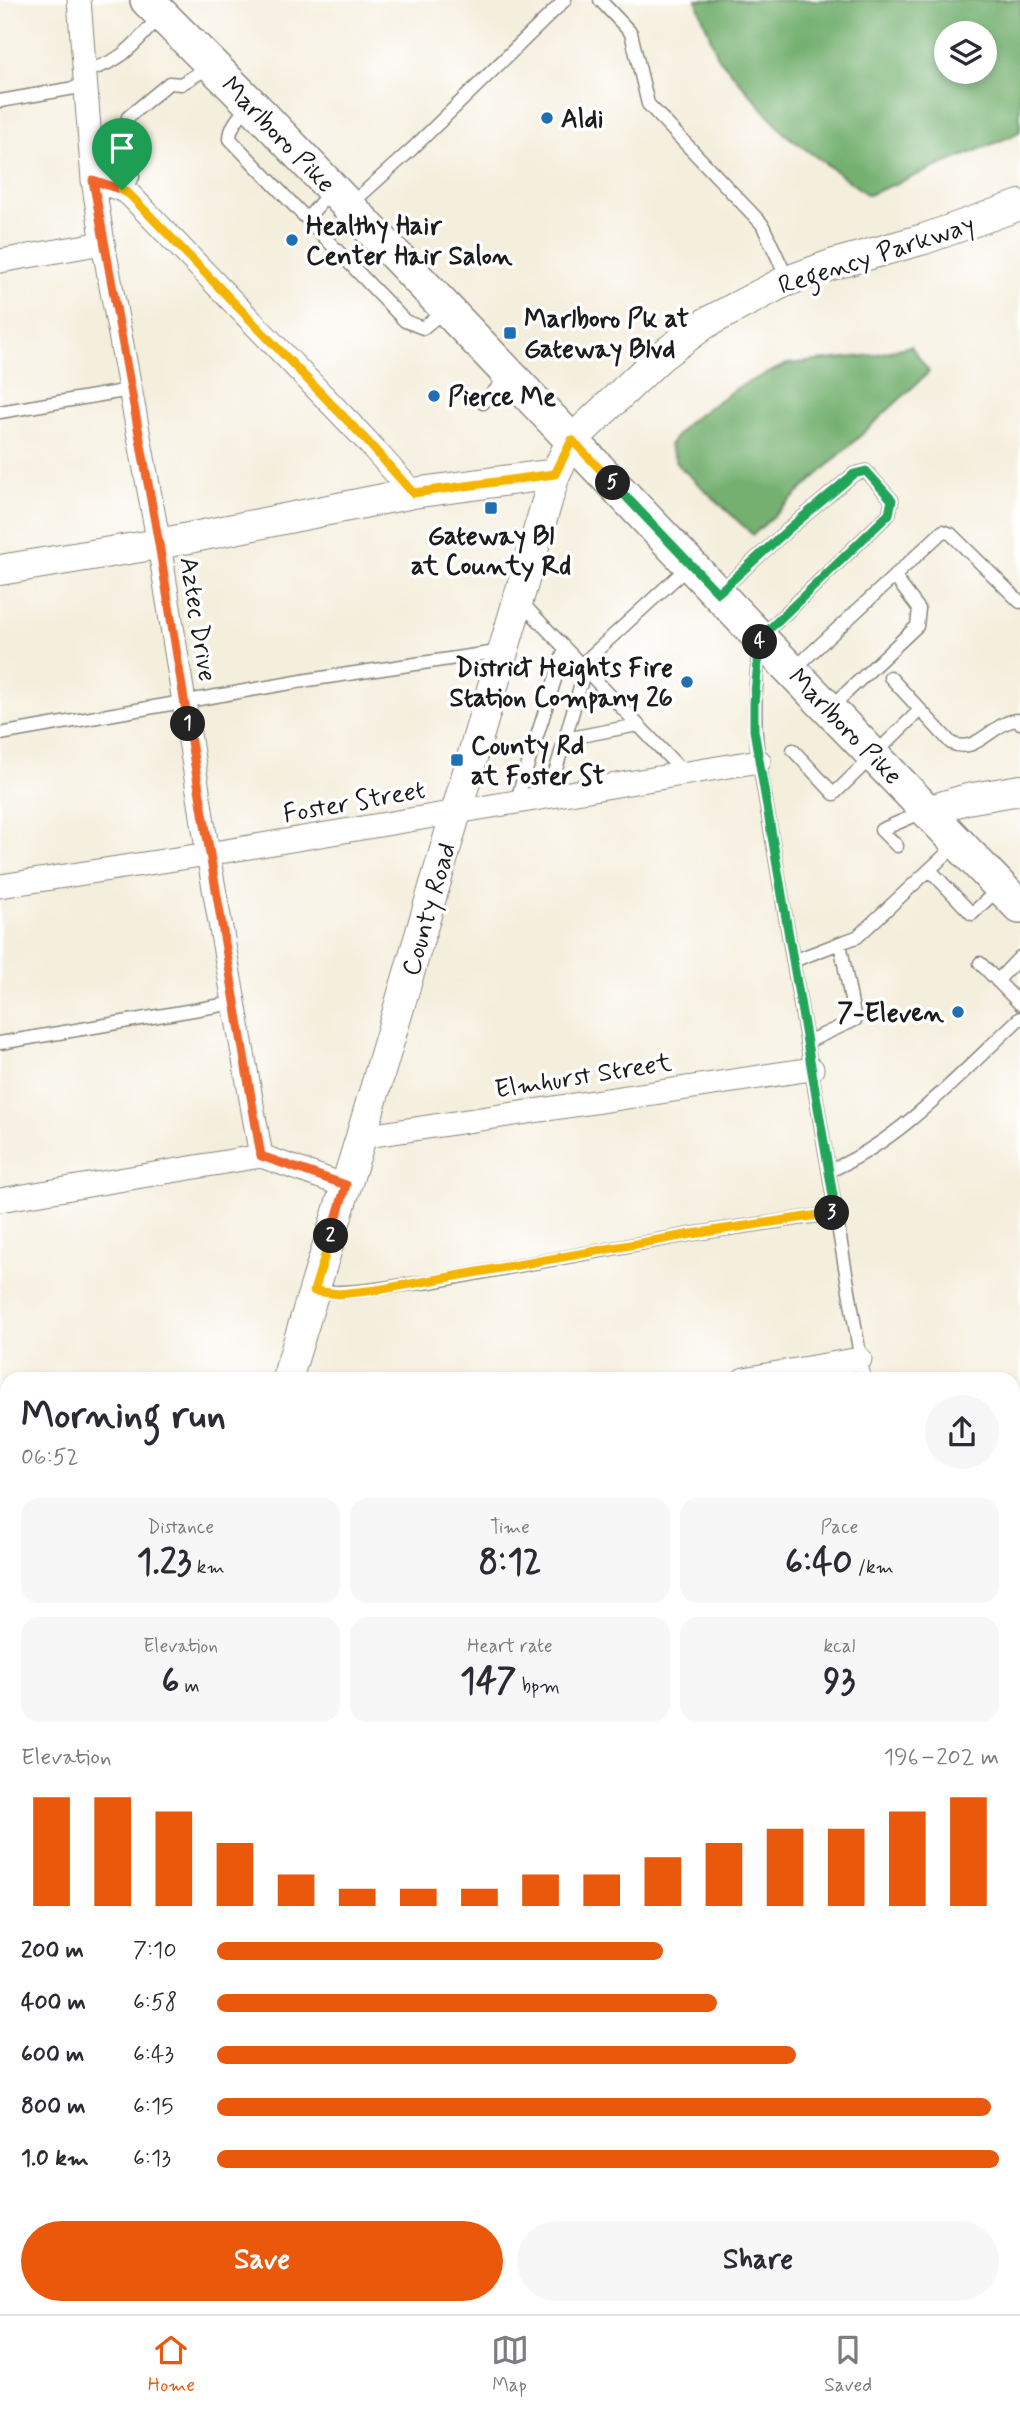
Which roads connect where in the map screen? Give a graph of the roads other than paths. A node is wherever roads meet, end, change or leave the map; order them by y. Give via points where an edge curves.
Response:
1 (79, 0) edge
2 (565, 0) edge
3 (600, 0) edge
4 (154, 7) edge
5 (212, 65) junction
6 (85, 78) junction
7 (0, 101) edge
8 (250, 104) junction
9 (93, 180) junction
10 (122, 190) junction
11 (341, 197) junction
12 (1020, 205) edge
13 (307, 219) junction
14 (103, 243) junction
15 (0, 261) edge
16 (789, 280) junction
17 (447, 309) junction
18 (510, 375) junction
19 (130, 390) junction
20 (483, 402) dead end
21 (0, 412) edge
22 (572, 440) junction
23 (555, 474) junction
24 (413, 493) junction
25 (159, 544) junction
26 (690, 565) junction
27 (0, 570) edge
28 (894, 576) junction
29 (718, 593) junction
30 (518, 599) junction
31 (1020, 602) edge
32 (760, 638) junction
33 (565, 648) junction
34 (503, 651) junction
35 (583, 667) junction
36 (793, 670) junction
37 (890, 677) dead end
38 (184, 701) junction
39 (829, 708) junction
40 (920, 710) junction
41 (1020, 723) edge
42 (638, 725) junction
43 (0, 734) edge
44 (565, 739) junction
45 (793, 750) dead end
46 (874, 756) junction
47 (759, 761) junction
48 (684, 773) junction
49 (1020, 790) edge
50 (548, 796) junction
51 (516, 802) junction
52 (927, 811) junction
53 (457, 812) junction
54 (958, 843) junction
55 (897, 846) dead end
56 (208, 854) junction
57 (930, 870) junction
58 (0, 886) edge
59 (1010, 897) edge
60 (840, 943) junction
61 (1020, 957) edge
62 (793, 961) junction
63 (980, 963) dead end
64 (997, 981) junction
65 (234, 1003) junction
66 (1020, 1004) edge
67 (1020, 1018) edge
68 (807, 1042) junction
69 (0, 1043) edge
70 (812, 1069) junction
71 (362, 1137) junction
72 (261, 1156) junction
73 (829, 1171) junction
74 (346, 1185) junction
75 (0, 1200) edge
76 (836, 1213) junction
77 (314, 1291) junction
78 (862, 1369) edge
79 (289, 1372) edge
80 (827, 1372) edge

1 - 6 street, Aztec Drive
2 - 11 lane via 412,149
3 - 16 lane via 631,33 648,104 762,224
4 - 5 main road, Marlboro Pike
4 - 6 lane via 122,57
5 - 8 main road, Marlboro Pike
5 - 10 lane via 181,84 169,83 128,117 125,147 132,177
6 - 7 lane
6 - 9 street, Aztec Drive
8 - 11 main road, Marlboro Pike
8 - 13 lane via 234,124 230,139
9 - 10 street
9 - 14 street, Aztec Drive
10 - 24 street
11 - 13 lane
11 - 17 main road, Marlboro Pike
12 - 16 street, Regency Parkway
13 - 17 lane via 405,321 423,328
14 - 15 street
14 - 19 street, Aztec Drive
16 - 22 street, Regency Parkway via 706,323 660,357
17 - 18 main road, Marlboro Pike
18 - 20 lane
18 - 22 main road, Marlboro Pike
19 - 21 lane
19 - 25 street, Aztec Drive
22 - 23 street, County Road
22 - 26 main road, Marlboro Pike
23 - 24 street
23 - 30 street, County Road
24 - 25 street
25 - 27 street
25 - 38 street, Aztec Drive
26 - 29 main road, Marlboro Pike
26 - 35 lane
28 - 31 lane via 943,531
28 - 36 lane
28 - 39 lane via 919,609 917,626
29 - 32 main road, Marlboro Pike
29 - 32 lane via 854,474 866,471 892,500 889,514
30 - 33 lane
30 - 34 street, County Road
32 - 36 main road, Marlboro Pike
32 - 47 lane via 754,703
33 - 35 lane
33 - 51 lane
34 - 38 lane
34 - 53 street, County Road
35 - 42 lane
35 - 44 lane
36 - 39 main road, Marlboro Pike
37 - 40 lane
38 - 43 lane
38 - 56 street, Aztec Drive
39 - 46 main road, Marlboro Pike
40 - 41 lane via 960,747 970,746 1010,720
40 - 46 lane
42 - 44 lane
42 - 48 lane
44 - 50 lane
45 - 46 lane via 834,794
46 - 52 main road, Marlboro Pike
47 - 48 street, Foster Street
47 - 62 lane
48 - 50 street, Foster Street
49 - 52 street
50 - 51 street, Foster Street
51 - 53 street, Foster Street
52 - 54 main road, Marlboro Pike
52 - 55 lane via 881,830
53 - 56 street, Foster Street
53 - 71 street, County Road
54 - 57 lane
54 - 59 main road, Marlboro Pike
56 - 58 street, Foster Street
56 - 65 street, Aztec Drive
57 - 59 lane via 972,914
57 - 60 lane via 857,937
60 - 62 lane
60 - 68 lane via 855,1020
61 - 64 lane
62 - 68 lane
63 - 64 lane
64 - 66 lane
65 - 69 lane
65 - 72 street, Aztec Drive
67 - 73 lane via 890,1137
68 - 70 lane
70 - 71 street, Elmhurst Street
70 - 73 lane
71 - 74 street, County Road
72 - 74 street
72 - 75 street
73 - 76 lane
74 - 77 street, County Road
76 - 77 lane via 377,1290
76 - 78 lane
77 - 79 street, County Road
78 - 80 street

